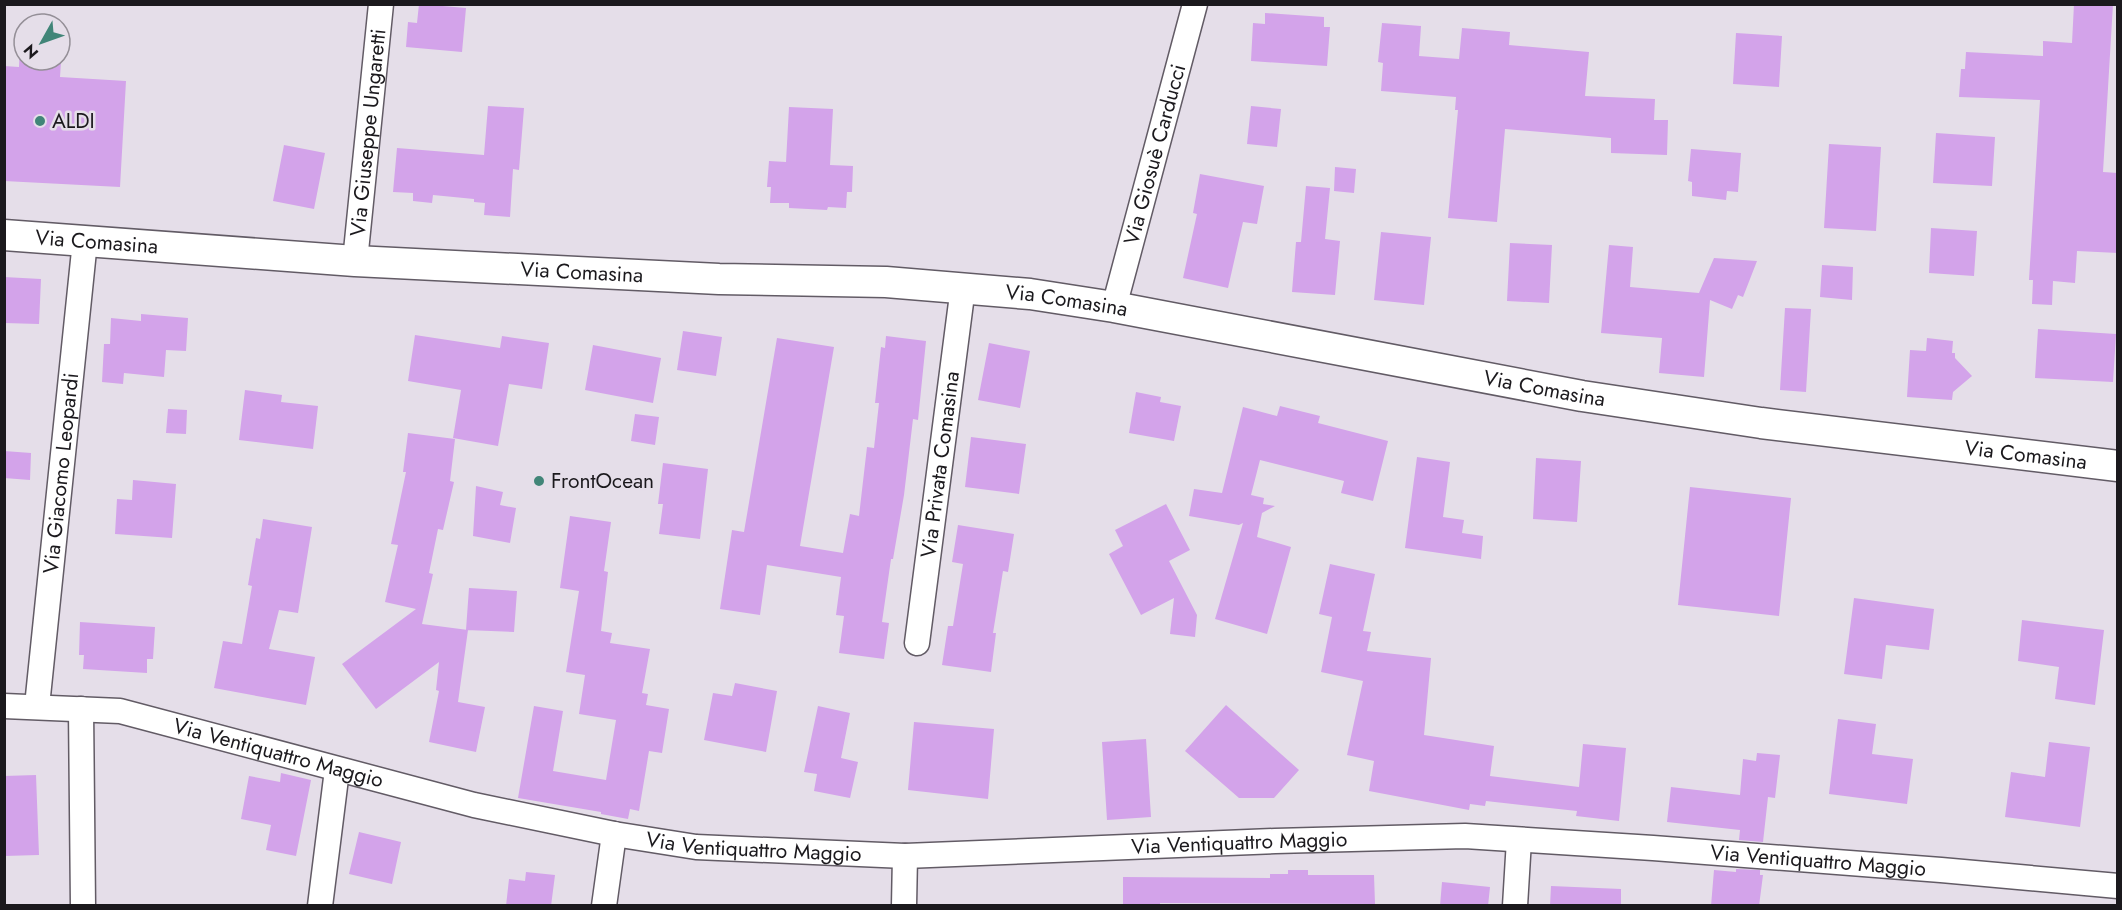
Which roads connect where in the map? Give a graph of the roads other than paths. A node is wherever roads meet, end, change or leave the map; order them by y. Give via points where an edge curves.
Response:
1 (381, 4) edge
2 (1195, 4) edge
3 (4, 235) edge
4 (85, 242) junction
5 (355, 261) junction
6 (963, 287) junction
7 (1114, 307) junction
8 (2118, 466) edge
9 (917, 643) dead end
10 (4, 706) edge
11 (37, 706) junction
12 (81, 709) junction
13 (337, 770) junction
14 (614, 834) junction
15 (1519, 840) junction
16 (905, 856) junction
17 (2118, 886) edge
18 (82, 906) edge
19 (320, 906) edge
20 (604, 906) edge
21 (904, 906) edge
22 (1515, 906) edge

1 - 5 street, Via Giuseppe Ungaretti
2 - 7 street, Via Giosuè Carducci
3 - 4 street, Via Comasina
4 - 5 street, Via Comasina
4 - 11 street, Via Giacomo Leopardi
5 - 6 street, Via Comasina
6 - 7 street, Via Comasina
6 - 9 street, Via Privata Comasina
7 - 8 street, Via Comasina via 1593,398 1761,423
10 - 11 street, Via Ventiquattro Maggio
11 - 12 street, Via Ventiquattro Maggio
12 - 13 street, Via Ventiquattro Maggio via 120,711
12 - 18 street
13 - 14 street, Via Ventiquattro Maggio via 474,805
13 - 19 street
14 - 16 street, Via Ventiquattro Maggio via 696,847
14 - 20 street
15 - 16 street, Via Ventiquattro Maggio via 1417,837
15 - 17 street, Via Ventiquattro Maggio
15 - 22 street
16 - 21 street

